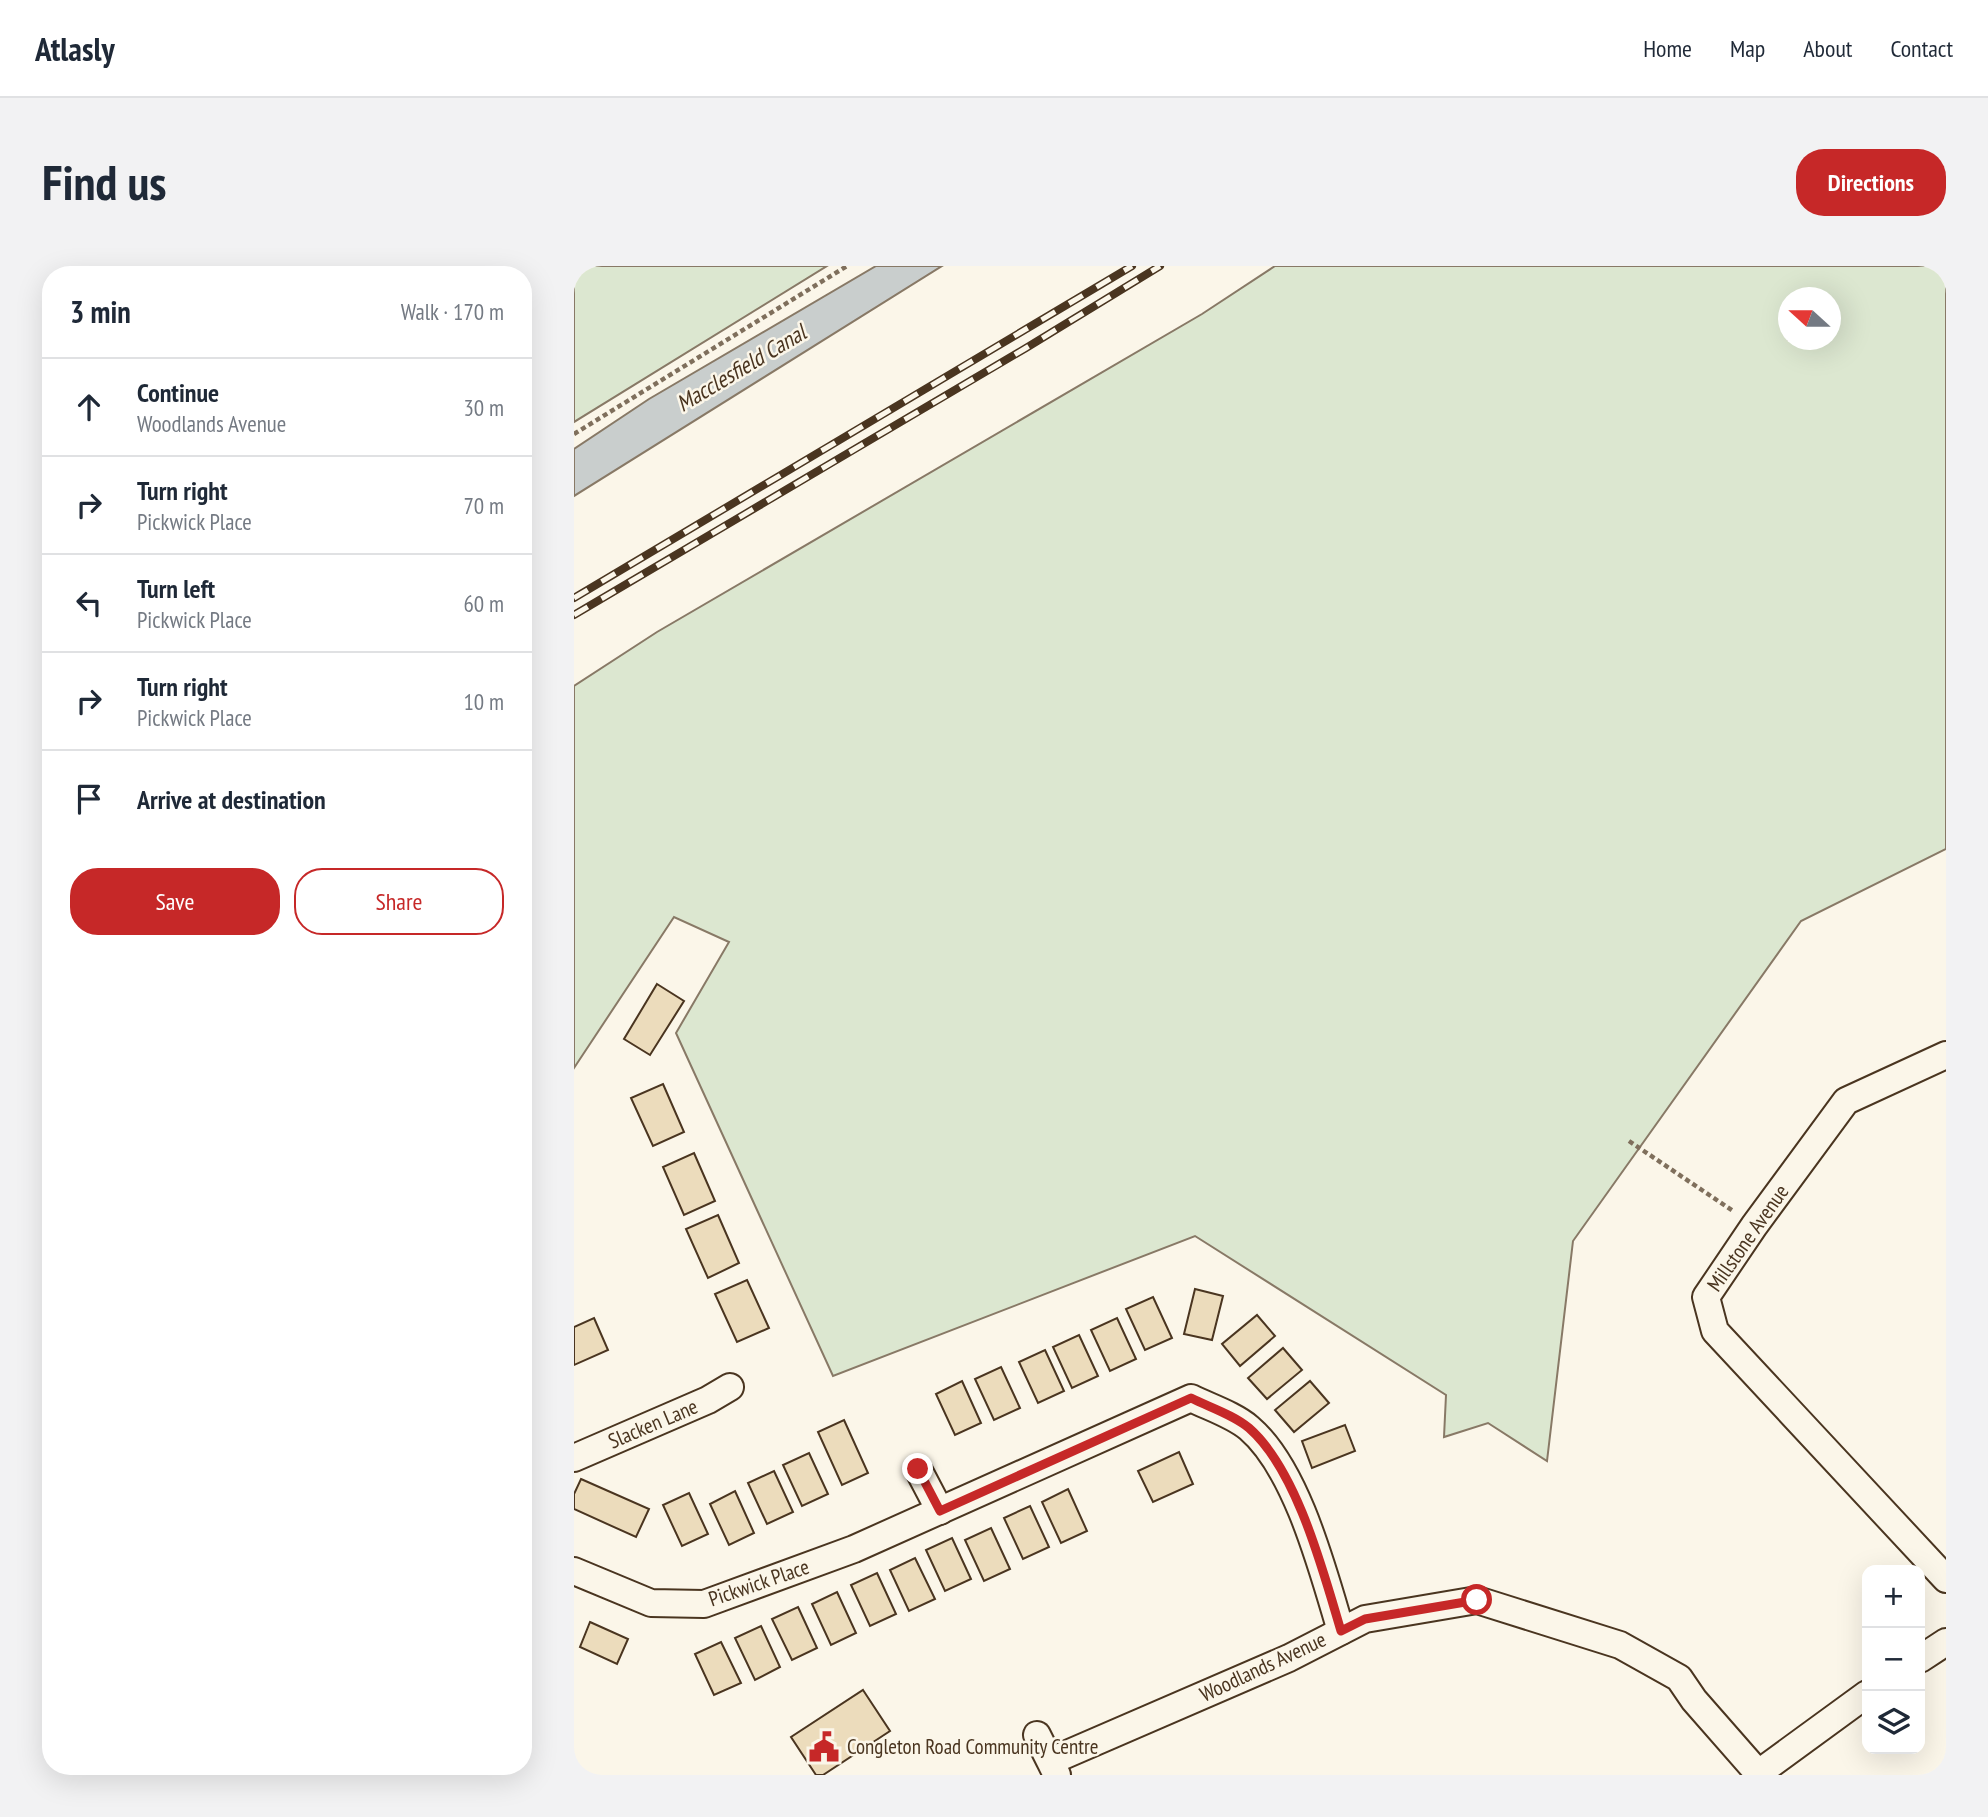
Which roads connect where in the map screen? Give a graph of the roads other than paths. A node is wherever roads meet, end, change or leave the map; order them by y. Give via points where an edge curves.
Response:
1 (1946, 1055) edge
2 (730, 1387) dead end
3 (574, 1458) edge
4 (918, 1469) dead end
5 (940, 1511) junction
6 (574, 1571) edge
7 (1946, 1579) edge
8 (1341, 1631) junction
9 (1946, 1642) edge
10 (1925, 1656) edge
11 (1862, 1698) edge
12 (1037, 1735) dead end
13 (1054, 1768) edge
14 (1757, 1774) edge

1 - 7 street, Millstone Avenue via 1846,1101 1706,1297 1715,1331
2 - 3 street, Slacken Lane
4 - 5 street
5 - 6 street, Pickwick Place via 854,1549 704,1604 651,1603
5 - 8 street, Pickwick Place via 1191,1398 1248,1427 1278,1464 1301,1512
8 - 13 street, Woodlands Avenue
8 - 14 street, Woodlands Avenue via 1365,1619 1477,1600 1620,1645 1679,1678
9 - 10 street
11 - 14 street
12 - 13 street, Woodlands Avenue

